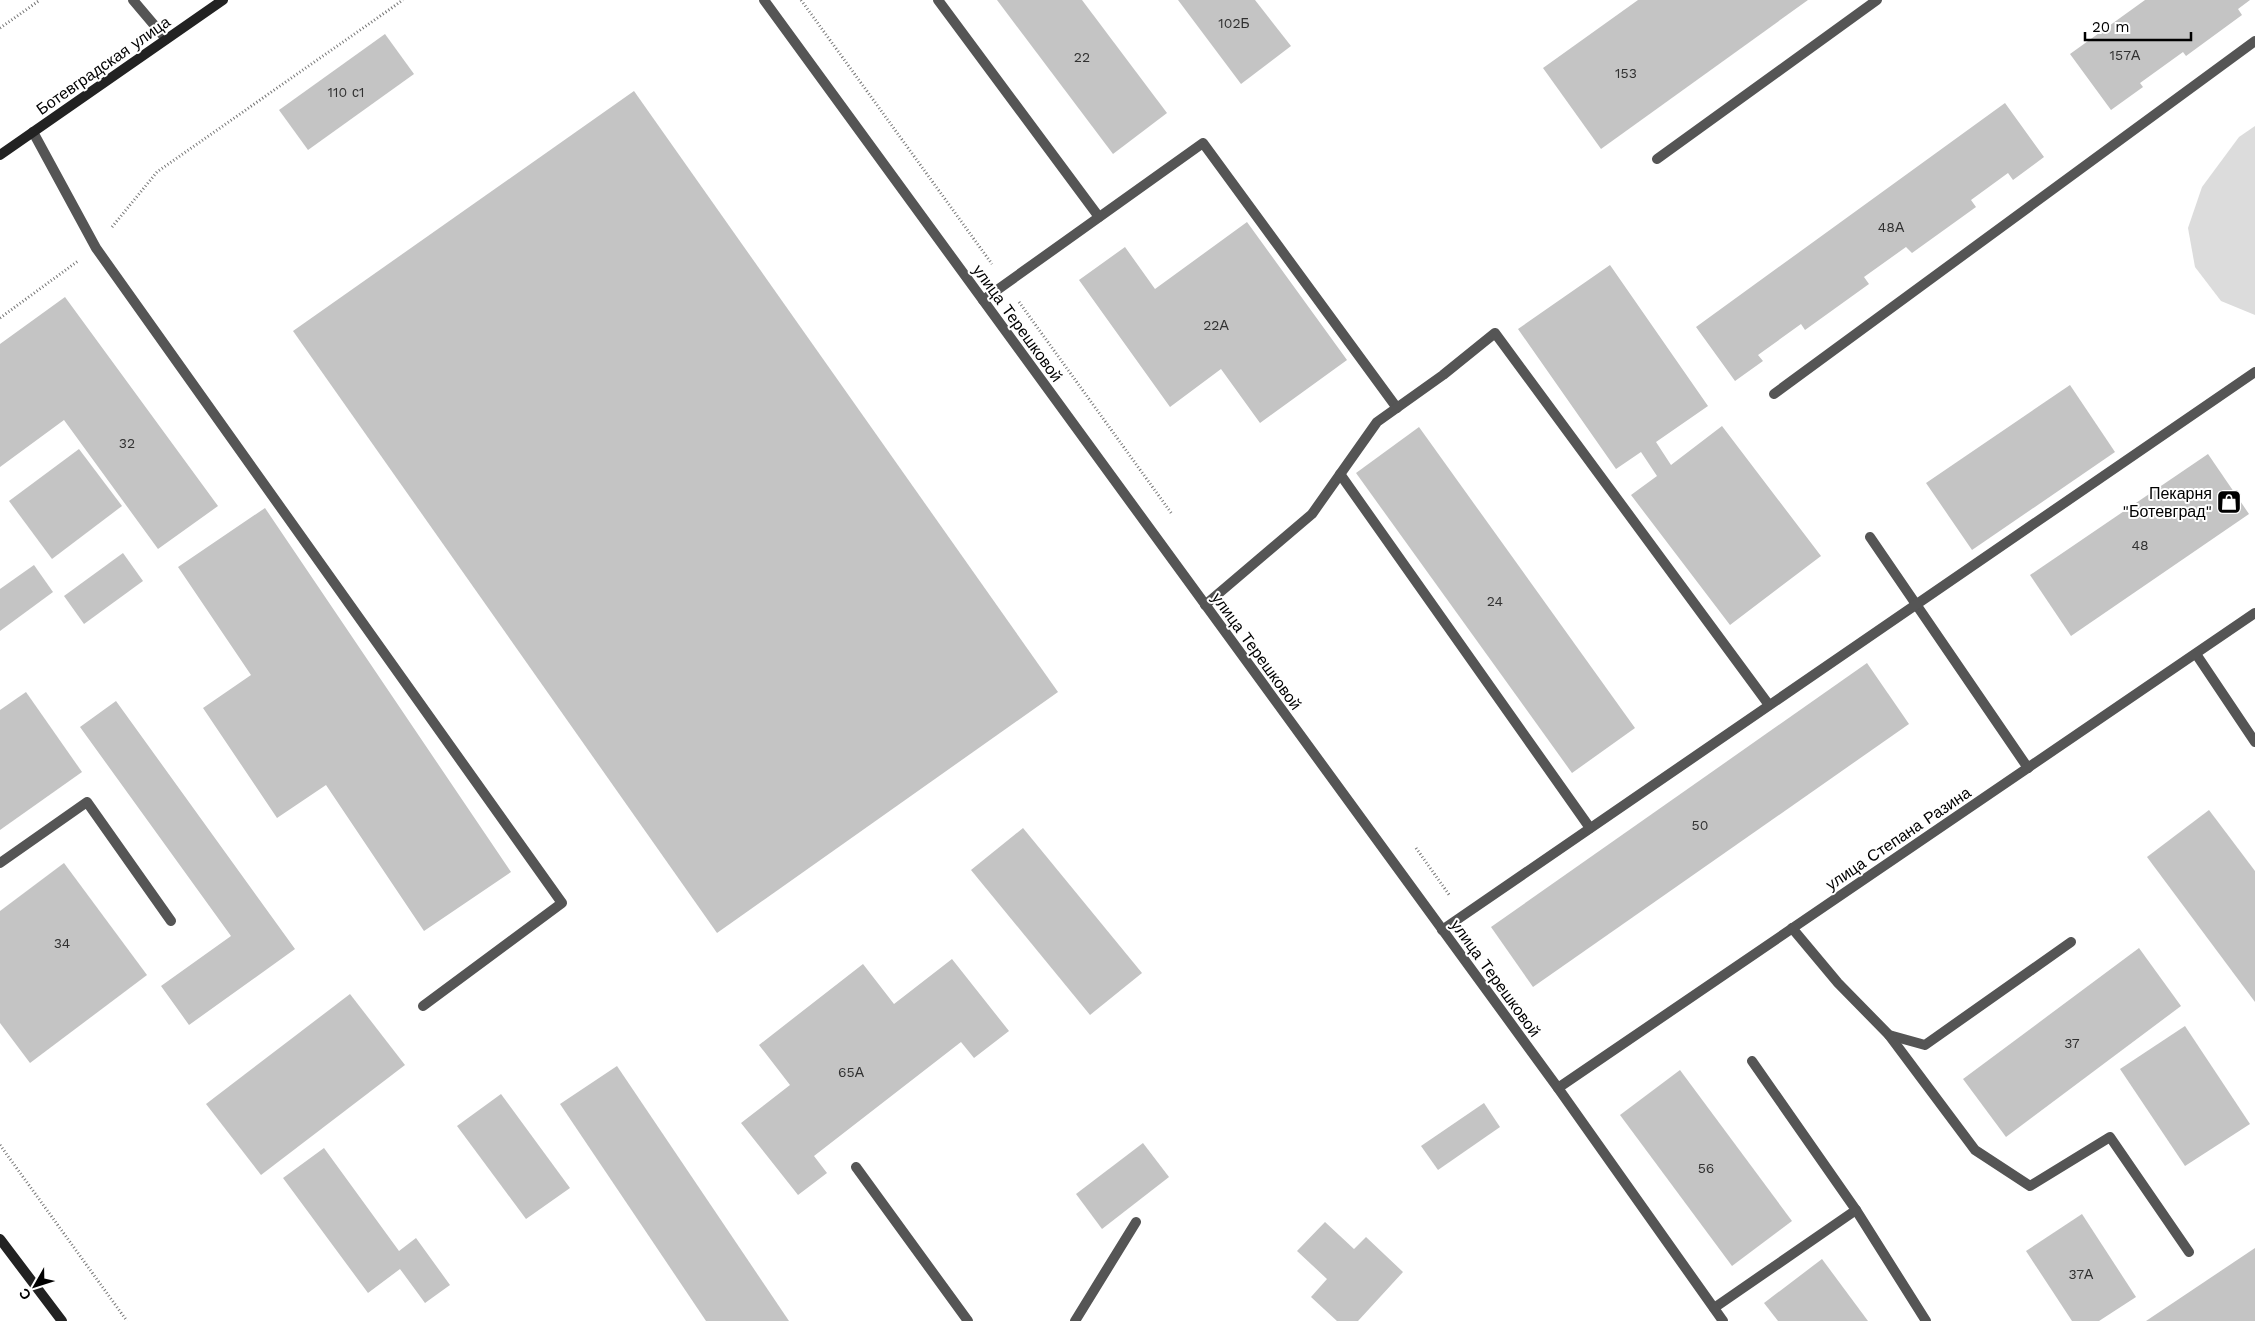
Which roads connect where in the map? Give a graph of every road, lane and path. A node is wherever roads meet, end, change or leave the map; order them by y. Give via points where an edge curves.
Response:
1 (40, 0) edge
2 (133, 0) edge
3 (222, 0) edge
4 (403, 0) edge
5 (764, 0) edge
6 (938, 0) edge
7 (1878, 0) edge
8 (0, 28) edge
9 (166, 39) junction
10 (2255, 41) edge
11 (33, 132) junction
12 (0, 155) edge
13 (1657, 159) dead end
14 (1099, 217) junction
15 (96, 248) junction
16 (983, 300) junction
17 (0, 318) edge
18 (2255, 372) edge
19 (1774, 394) dead end
20 (1397, 408) junction
21 (1340, 474) junction
22 (1870, 537) dead end
23 (1917, 603) junction
24 (1205, 605) junction
25 (2255, 613) edge
26 (2196, 654) junction
27 (1769, 705) junction
28 (2255, 742) edge
29 (2028, 768) junction
30 (1590, 828) junction
31 (0, 863) edge
32 (171, 921) dead end
33 (1792, 928) junction
34 (1442, 930) junction
35 (2071, 942) dead end
36 (422, 1006) dead end
37 (1889, 1035) junction
38 (1752, 1060) dead end
39 (1558, 1088) junction
40 (0, 1145) edge
41 (856, 1167) dead end
42 (1856, 1210) junction
43 (1136, 1222) dead end
44 (0, 1239) edge
45 (2189, 1252) dead end
46 (1714, 1308) junction
47 (62, 1321) edge
48 (127, 1321) edge
49 (968, 1321) edge
50 (1076, 1321) edge
51 (1723, 1321) edge
52 (1926, 1321) edge

1 - 8 path
2 - 9 street
3 - 9 main road, Ботевградская улица
4 - 15 path via 157,172
5 - 16 street, улица Терешковой
6 - 14 street
7 - 13 street
9 - 11 main road, Ботевградская улица
10 - 19 street
11 - 12 main road, Ботевградская улица
11 - 15 street
14 - 16 street
14 - 20 street via 1203,143
15 - 17 path
15 - 36 street via 562,903
16 - 24 street, улица Терешковой
18 - 23 street
20 - 21 street via 1377,422
20 - 27 street via 1495,333
21 - 24 street via 1312,514
21 - 30 street
22 - 23 street
23 - 27 street
23 - 29 street
24 - 34 street, улица Терешковой
25 - 26 street, улица Степана Разина
26 - 28 street
26 - 29 street, улица Степана Разина
27 - 30 street
29 - 33 street, улица Степана Разина
30 - 34 street
31 - 32 street via 87,802
33 - 37 street via 1838,983
33 - 39 street, улица Степана Разина
34 - 39 street, улица Терешковой
35 - 37 street via 1925,1045
37 - 45 street via 1975,1150 2030,1186 2110,1137
38 - 42 street
39 - 46 street, улица Терешковой
40 - 48 path
41 - 49 street
42 - 46 street
42 - 52 street
43 - 50 street
44 - 47 main road
46 - 51 street, улица Терешковой

